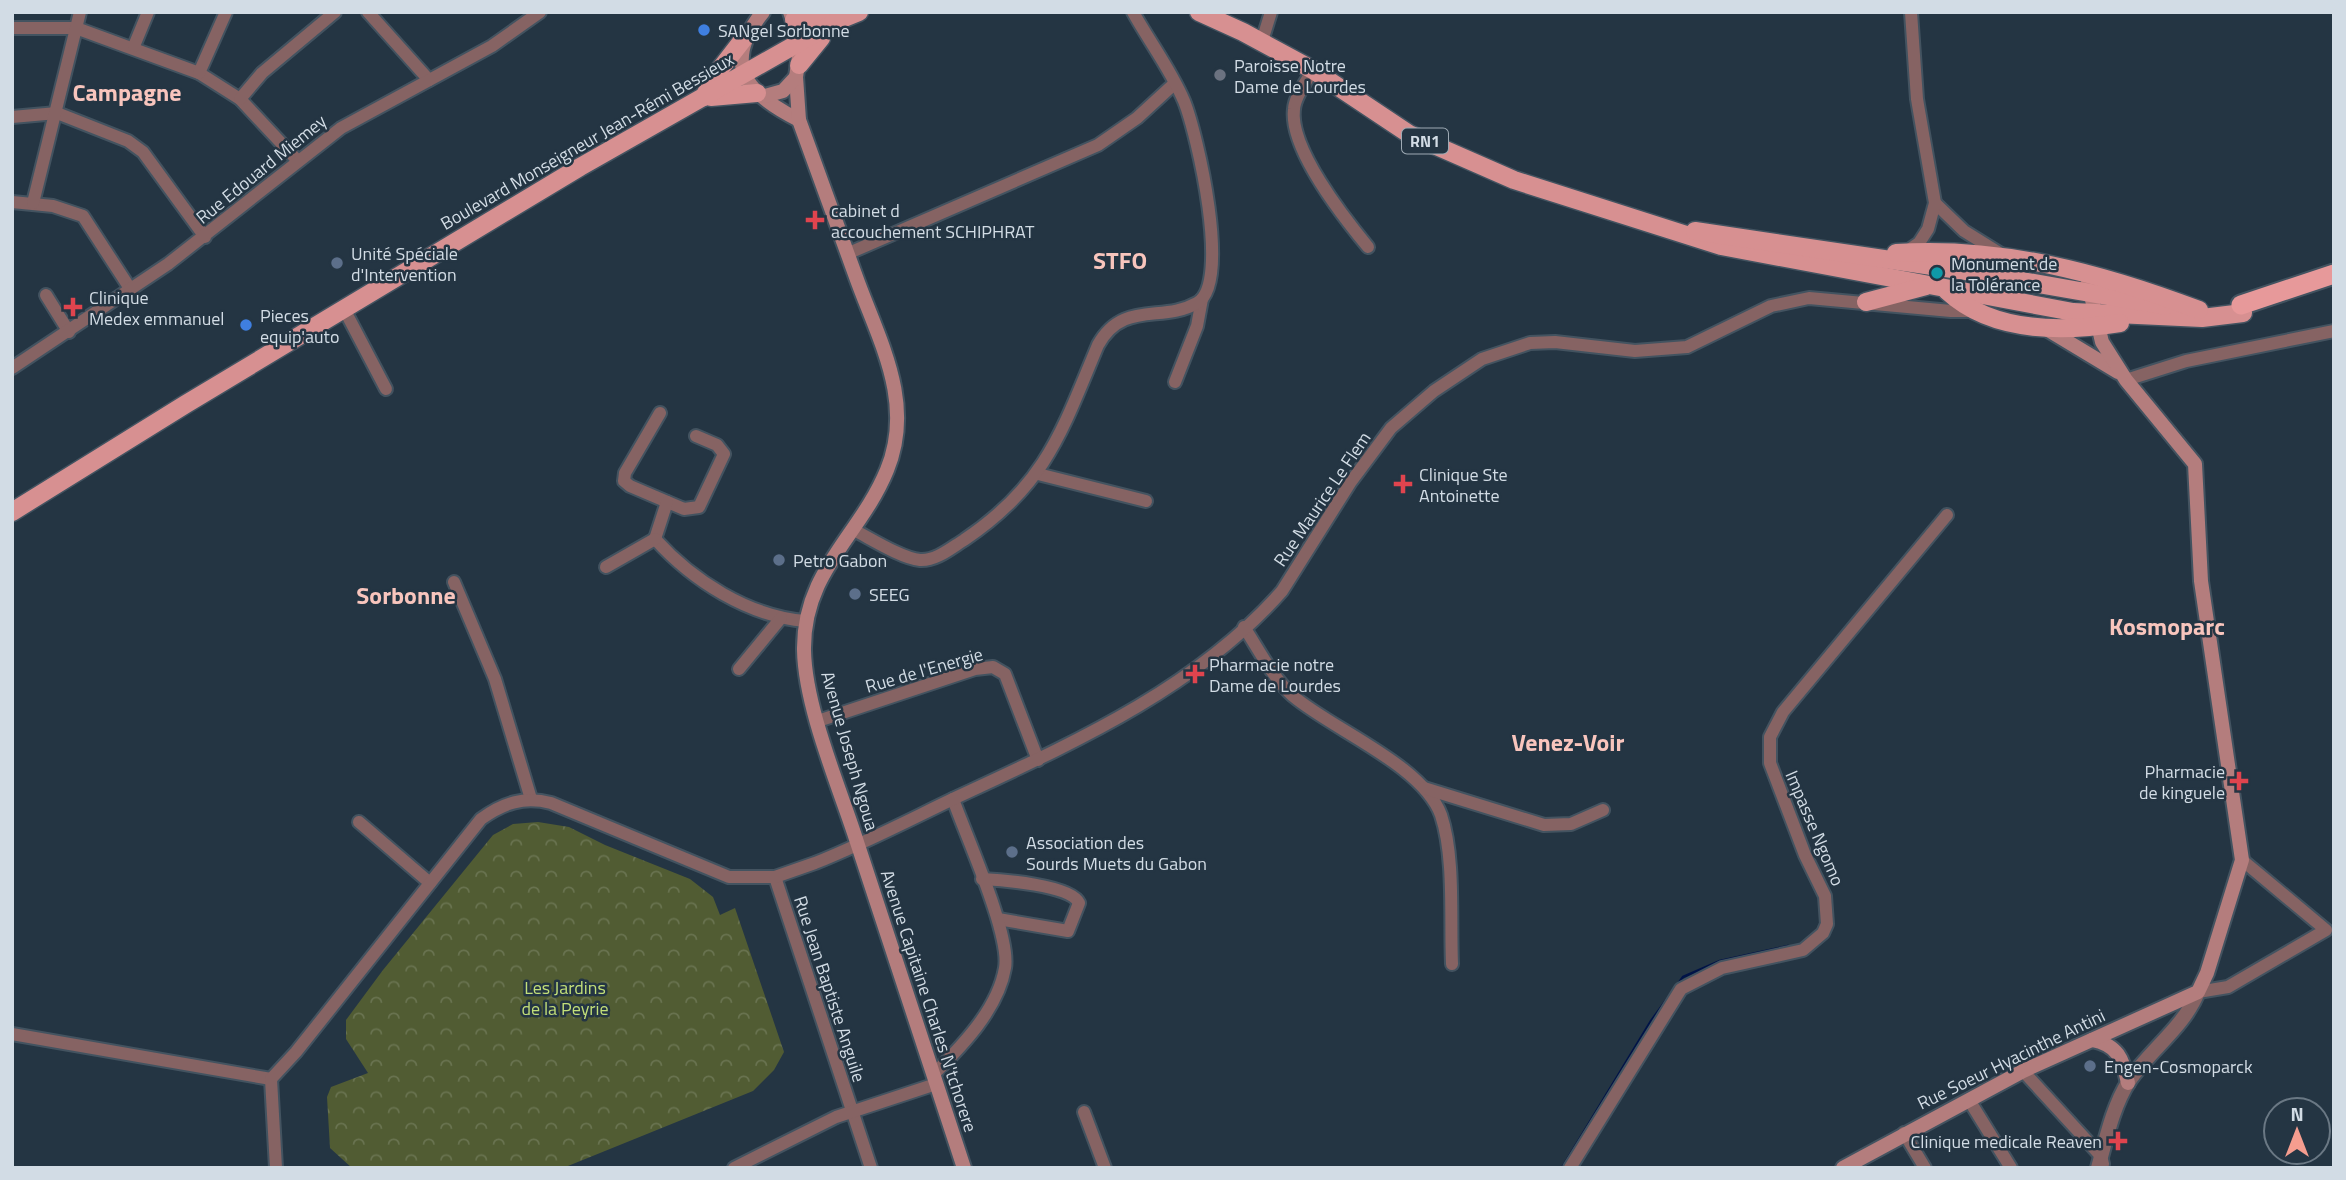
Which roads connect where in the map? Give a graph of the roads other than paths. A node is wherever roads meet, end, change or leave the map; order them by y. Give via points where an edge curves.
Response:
1 (80, 12) edge
2 (148, 12) edge
3 (226, 12) edge
4 (335, 12) edge
5 (369, 12) edge
6 (540, 12) edge
7 (846, 12) edge
8 (859, 12) edge
9 (864, 12) edge
10 (1133, 12) edge
11 (1199, 12) edge
12 (1271, 12) edge
13 (1911, 12) edge
14 (762, 15) edge
15 (792, 16) edge
16 (12, 28) edge
17 (76, 28) junction
18 (745, 37) junction
19 (1262, 41) junction
20 (800, 43) junction
21 (134, 46) junction
22 (1313, 70) junction
23 (798, 71) junction
24 (198, 72) junction
25 (743, 74) junction
26 (429, 80) junction
27 (1174, 84) junction
28 (761, 95) junction
29 (704, 97) junction
30 (240, 99) junction
31 (57, 113) junction
32 (12, 117) edge
33 (799, 120) junction
34 (298, 161) junction
35 (12, 202) edge
36 (33, 203) junction
37 (1935, 203) junction
38 (1671, 229) junction
39 (205, 237) junction
40 (1368, 247) dead end
41 (1906, 252) junction
42 (1983, 252) junction
43 (849, 253) junction
44 (2002, 254) junction
45 (1858, 256) junction
46 (1959, 270) junction
47 (2084, 272) junction
48 (2334, 274) edge
49 (1938, 284) junction
50 (2334, 284) edge
51 (131, 290) junction
52 (2091, 294) junction
53 (46, 295) dead end
54 (1202, 299) junction
55 (1866, 302) junction
56 (344, 309) junction
57 (2242, 309) junction
58 (2199, 310) junction
59 (1977, 311) junction
60 (2095, 321) junction
61 (2042, 326) junction
62 (2334, 331) edge
63 (69, 332) junction
64 (12, 369) edge
65 (2124, 377) junction
66 (1175, 382) dead end
67 (386, 389) dead end
68 (660, 413) dead end
69 (696, 436) dead end
70 (1038, 474) junction
71 (53, 487) junction
72 (1146, 501) dead end
73 (667, 502) junction
74 (12, 504) edge
75 (12, 512) edge
76 (1947, 515) dead end
77 (852, 529) junction
78 (655, 539) junction
79 (606, 567) dead end
80 (454, 582) dead end
81 (781, 618) junction
82 (805, 621) junction
83 (1244, 627) junction
84 (739, 669) dead end
85 (818, 721) junction
86 (1038, 760) junction
87 (1424, 788) junction
88 (531, 799) junction
89 (953, 799) junction
90 (1603, 810) dead end
91 (359, 822) dead end
92 (858, 846) junction
93 (2242, 860) junction
94 (775, 877) junction
95 (982, 879) junction
96 (430, 883) junction
97 (998, 919) junction
98 (2330, 930) edge
99 (1452, 964) dead end
100 (2198, 992) junction
101 (12, 1034) edge
102 (2092, 1040) junction
103 (2023, 1071) junction
104 (271, 1079) junction
105 (935, 1079) junction
106 (2128, 1083) junction
107 (1969, 1100) junction
108 (852, 1112) junction
109 (1084, 1112) dead end
110 (1904, 1133) junction
111 (2101, 1164) edge
112 (276, 1168) edge
113 (734, 1168) edge
114 (872, 1168) edge
115 (964, 1168) edge
116 (1105, 1168) edge
117 (1570, 1168) edge
118 (1843, 1168) edge
119 (1926, 1168) edge
120 (2011, 1168) edge

1 - 17 street
2 - 21 street
3 - 24 street
4 - 30 street via 262,73
5 - 26 street
6 - 26 street, Rue Edouard Miemey via 510,35
7 - 15 main road via 808,22
8 - 20 main road, Boulevard Monseigneur Jean-Rémi Bessieux
9 - 23 main road via 818,40
10 - 27 street
11 - 19 main road, RN1
12 - 19 street
13 - 37 street via 1917,99
14 - 18 main road
15 - 20 main road, Avenue Joseph Ngoua
16 - 17 street
17 - 21 street
17 - 31 street
18 - 25 main road
18 - 29 main road
19 - 22 main road, RN1
20 - 23 main road, Avenue Joseph Ngoua
20 - 25 main road, Boulevard Monseigneur Jean-Rémi Bessieux
21 - 24 street
22 - 38 main road, RN1 via 1409,134 1514,180
22 - 40 street via 1294,104 1298,134 1313,168
23 - 28 main road via 783,91
23 - 33 main road, Avenue Joseph Ngoua
24 - 30 street
25 - 28 main road
25 - 29 main road, Boulevard Monseigneur Jean-Rémi Bessieux
26 - 34 street, Rue Edouard Miemey via 367,111
27 - 43 street via 1098,145
27 - 54 street via 1188,112 1209,206 1212,266 1210,285
28 - 29 main road
28 - 33 main road
29 - 56 main road, Boulevard Monseigneur Jean-Rémi Bessieux
30 - 34 street
31 - 32 street
31 - 36 street
31 - 39 street via 112,133 143,152
33 - 43 main road, Avenue Joseph Ngoua
34 - 39 street, Rue Edouard Miemey
35 - 36 street
36 - 51 street via 83,216
37 - 41 street via 1928,229
37 - 44 street via 1964,231
38 - 45 main road, RN1 via 1723,232
38 - 49 main road, RN1 via 1721,246
39 - 51 street, Rue Edouard Miemey
41 - 42 main road
41 - 45 main road
42 - 44 main road
42 - 46 main road
43 - 77 main road, Avenue Joseph Ngoua via 892,367 898,415 887,471
44 - 47 main road
45 - 46 main road, RN1
46 - 49 main road
46 - 52 main road, RN1
47 - 52 main road
47 - 58 main road
48 - 57 highway, RN1
49 - 55 main road
49 - 59 main road
49 - 60 main road, RN1
50 - 57 highway, RN1 via 2287,302
51 - 63 street, Rue Edouard Miemey
52 - 58 main road, RN1
52 - 60 main road
53 - 63 street
54 - 66 street via 1197,326
54 - 70 street via 1190,306 1132,316 1107,331 1058,441
55 - 59 street, Rue Maurice Le Flem
55 - 83 street, Rue Maurice Le Flem via 1787,300 1686,347 1668,350 1530,343 1482,359 1434,391 1391,428 1350,483 1282,591
56 - 67 street
56 - 71 main road, Boulevard Monseigneur Jean-Rémi Bessieux
57 - 58 main road, RN1
57 - 60 main road, RN1 via 2202,318 2172,315
59 - 61 main road via 2002,321
60 - 61 main road
60 - 65 main road
61 - 65 main road
62 - 65 street
63 - 64 street, Rue Edouard Miemey
65 - 93 main road via 2195,464 2201,581
68 - 73 street via 624,479
69 - 73 street via 722,450 723,460 699,507 691,510
70 - 72 street
70 - 77 street via 977,531 929,559 918,560
71 - 74 main road, Boulevard Monseigneur Jean-Rémi Bessieux
71 - 75 main road, Boulevard Monseigneur Jean-Rémi Bessieux
73 - 78 street
76 - 117 street, Impasse Ngomo via 1783,712 1770,737 1773,771 1828,906 1823,933 1803,950 1722,968 1681,989
77 - 82 main road, Avenue Joseph Ngoua via 815,586
78 - 79 street
78 - 81 street via 696,578
80 - 88 street via 495,679
81 - 82 street
81 - 84 street
82 - 85 main road, Avenue Joseph Ngoua via 806,668
83 - 86 street, Rue Maurice Le Flem via 1130,711
83 - 87 street via 1285,689 1319,717 1370,745
85 - 86 street, Rue de l'Energie via 975,669 1000,668
85 - 92 main road, Avenue Joseph Ngoua
86 - 89 street, Rue Maurice Le Flem
87 - 90 street via 1544,825 1571,824
87 - 99 street via 1446,834
88 - 94 street, Rue Maurice Le Flem via 569,810 717,873
88 - 96 street via 506,804 481,819
89 - 92 street, Rue Maurice Le Flem
89 - 95 street
91 - 96 street
92 - 94 street, Rue Maurice Le Flem
92 - 105 main road, Avenue Capitaine Charles N'tchorere
93 - 98 street
93 - 100 main road
94 - 108 street, Rue Jean Baptiste Anguile
95 - 97 street
95 - 97 street via 1029,883 1073,896 1079,904 1068,931
96 - 104 street
97 - 105 street via 1006,957 1002,982 978,1024
98 - 100 street via 2228,987
100 - 102 main road, Rue Soeur Hyacinthe Antini
100 - 106 street via 2192,1009
101 - 104 street
102 - 103 main road, Rue Soeur Hyacinthe Antini
102 - 106 main road via 2117,1051
103 - 107 main road, Rue Soeur Hyacinthe Antini
103 - 111 street
104 - 112 street
105 - 108 street
105 - 115 main road, Avenue Capitaine Charles N'tchorere
106 - 111 street
107 - 110 main road, Rue Soeur Hyacinthe Antini
107 - 120 street
108 - 113 street via 784,1140
108 - 114 street, Rue Jean Baptiste Anguile
109 - 116 street
110 - 118 main road, Rue Soeur Hyacinthe Antini
110 - 119 street

